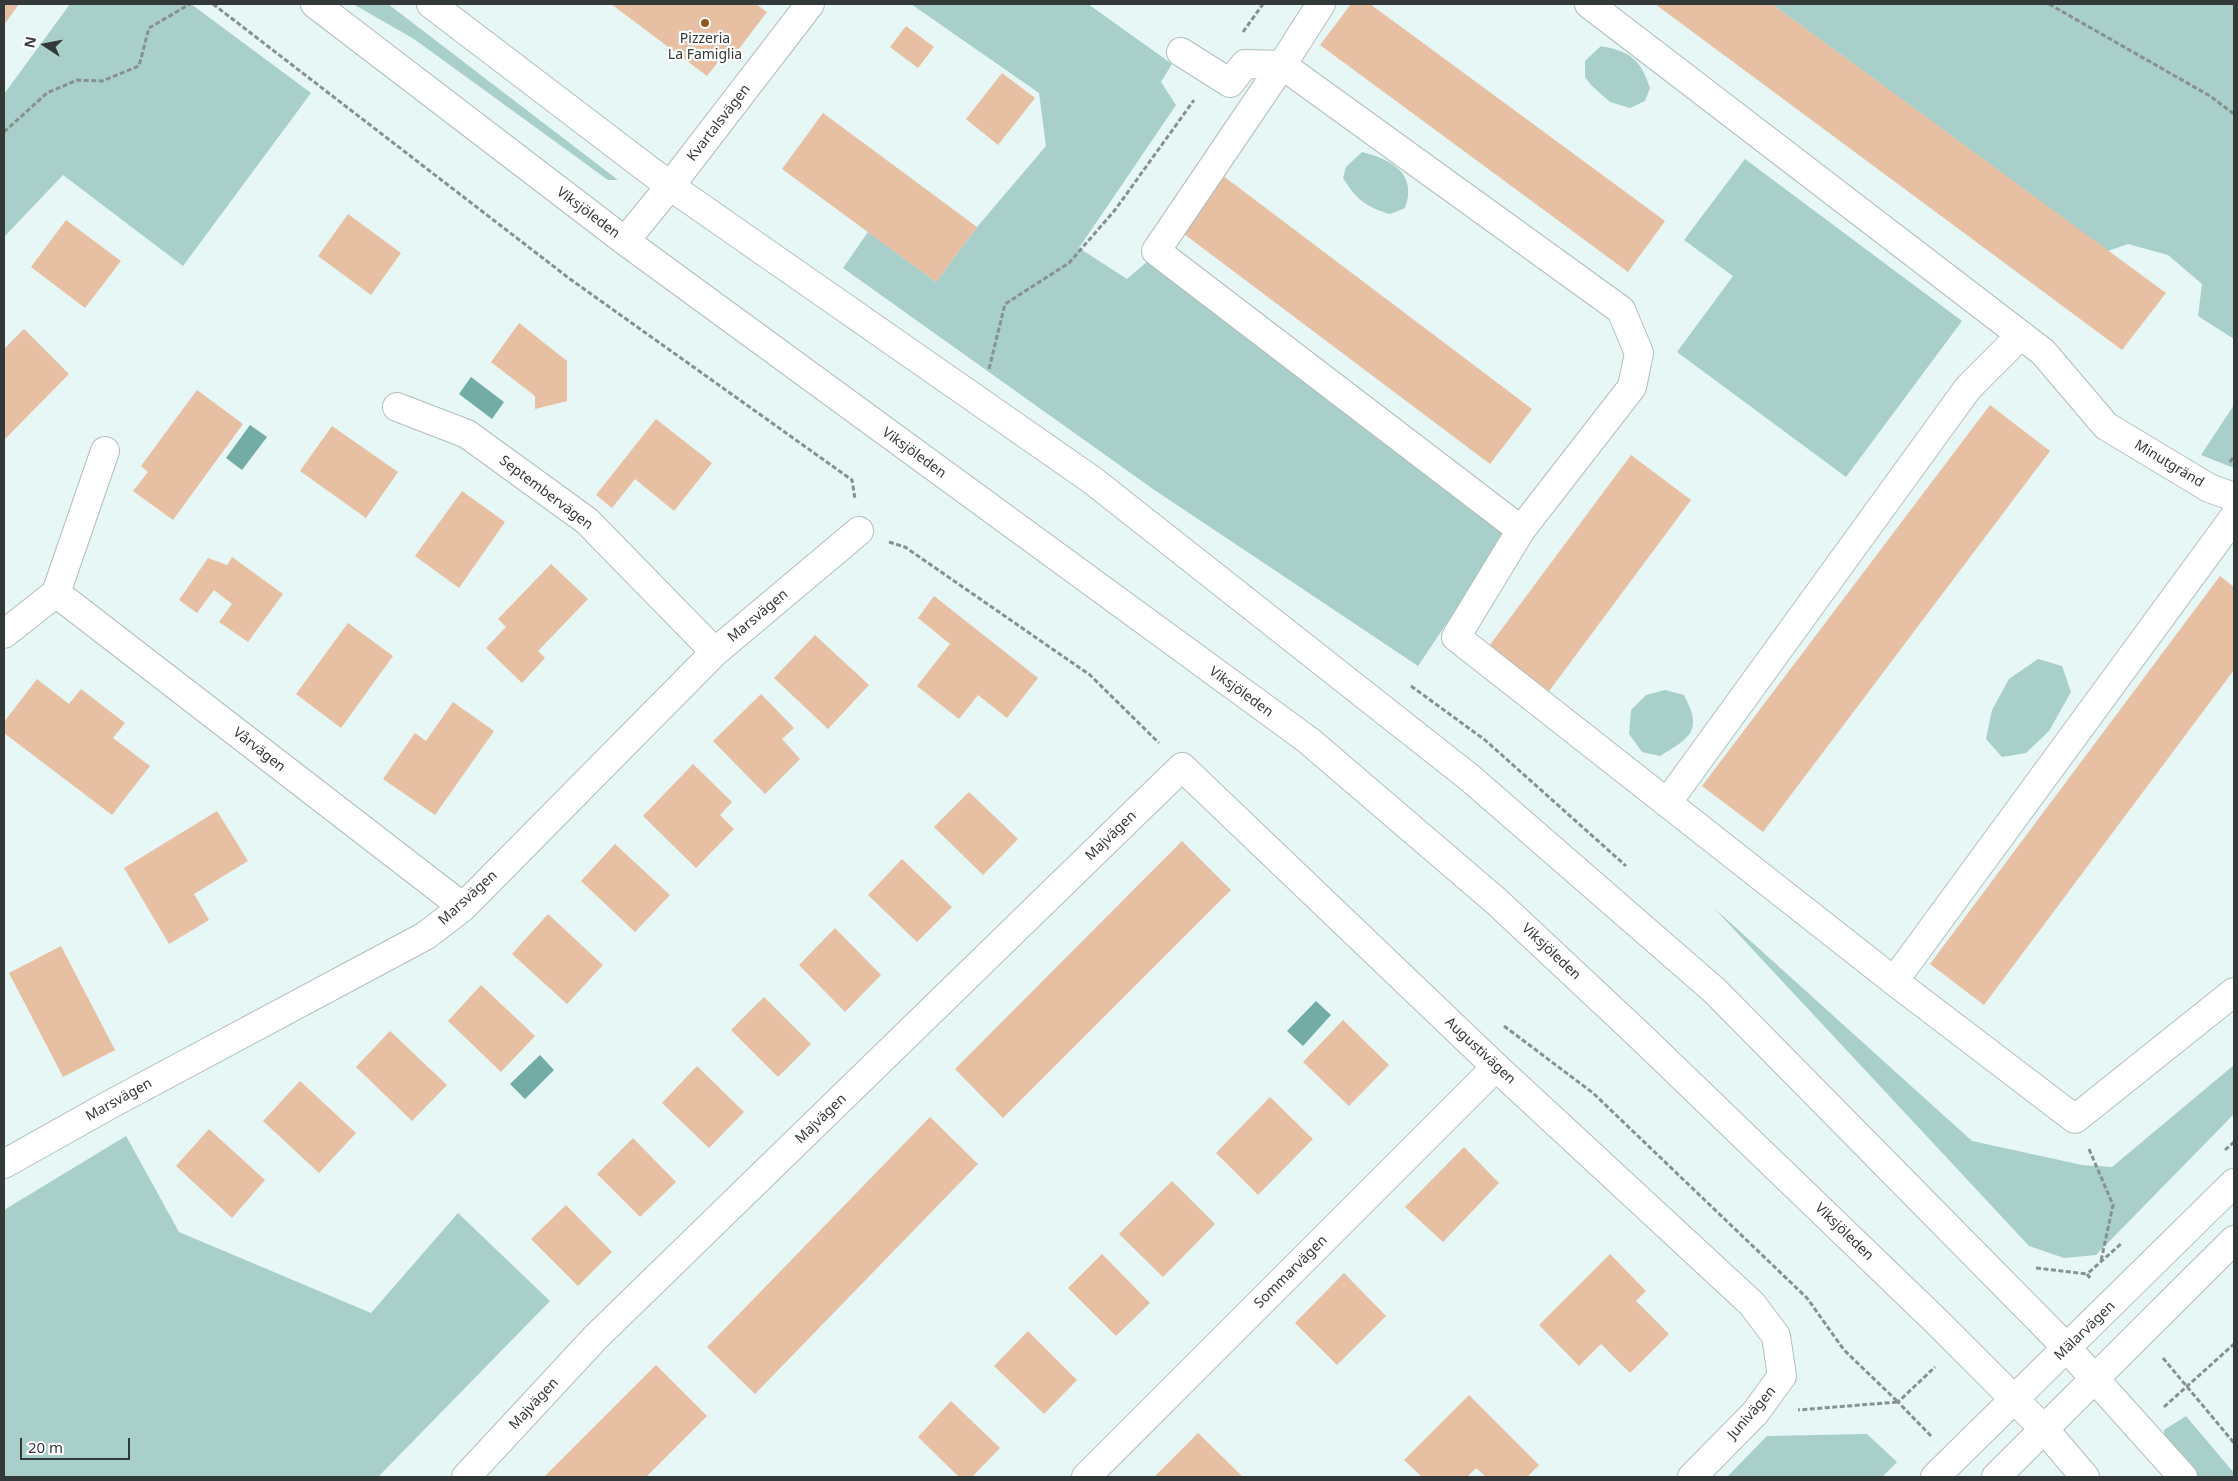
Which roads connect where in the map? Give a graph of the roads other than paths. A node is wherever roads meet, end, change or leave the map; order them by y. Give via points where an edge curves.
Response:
1 (315, 4) edge
2 (431, 4) edge
3 (810, 4) edge
4 (1321, 4) edge
5 (1590, 4) edge
6 (1181, 52) dead end
7 (1282, 65) junction
8 (670, 186) junction
9 (624, 241) junction
10 (2021, 335) junction
11 (397, 408) dead end
12 (105, 451) dead end
13 (2234, 497) edge
14 (2234, 517) edge
15 (1521, 530) junction
16 (859, 531) road end
17 (56, 593) junction
18 (4, 634) edge
19 (715, 652) junction
20 (1182, 767) joint
21 (1667, 803) junction
22 (463, 907) junction
23 (1894, 981) junction
24 (2234, 992) edge
25 (1496, 1067) junction
26 (4, 1164) edge
27 (2234, 1183) edge
28 (2234, 1240) edge
29 (1776, 1336) joint
30 (2068, 1348) junction
31 (2097, 1378) junction
32 (2014, 1399) junction
33 (2045, 1430) junction
34 (466, 1477) edge
35 (1086, 1477) edge
36 (1692, 1477) edge
37 (1935, 1477) edge
38 (1996, 1477) edge
39 (2085, 1477) edge
40 (2183, 1477) edge

1 - 9 street, Viksjöleden
2 - 8 street
3 - 8 street, Kvartalsvägen
4 - 7 street
5 - 10 street, Minutgränd
6 - 7 street via 1230,83 1245,64
7 - 15 street via 1621,310 1639,354 1632,387
7 - 15 street via 1156,251
8 - 9 street, Kvartalsvägen
8 - 30 street via 1092,480 1470,778 1715,991
9 - 32 street, Viksjöleden via 1308,740 1517,920
10 - 13 street, Minutgränd via 2043,352 2106,426 2210,488
10 - 21 street via 1968,388
11 - 19 street, Septembervägen via 467,434 587,521
12 - 17 street
14 - 23 street
15 - 21 street via 1456,638
16 - 19 street, Marsvägen
17 - 18 street
17 - 22 street, Vårvägen
19 - 22 street, Marsvägen
20 - 25 street, Augustivägen
20 - 34 street, Majvägen via 596,1337
21 - 23 street
22 - 26 street, Marsvägen via 425,936
23 - 24 street via 2076,1119
25 - 29 street, Augustivägen via 1752,1304
25 - 35 street, Sommarvägen
27 - 30 street, Mälarvägen
28 - 31 street
29 - 36 street, Junivägen via 1782,1376 1755,1413
30 - 31 street
30 - 32 street, Mälarvägen
31 - 33 street
31 - 40 street
32 - 33 street, Viksjöleden
32 - 37 street, Mälarvägen
33 - 38 street
33 - 39 street, Viksjöleden

